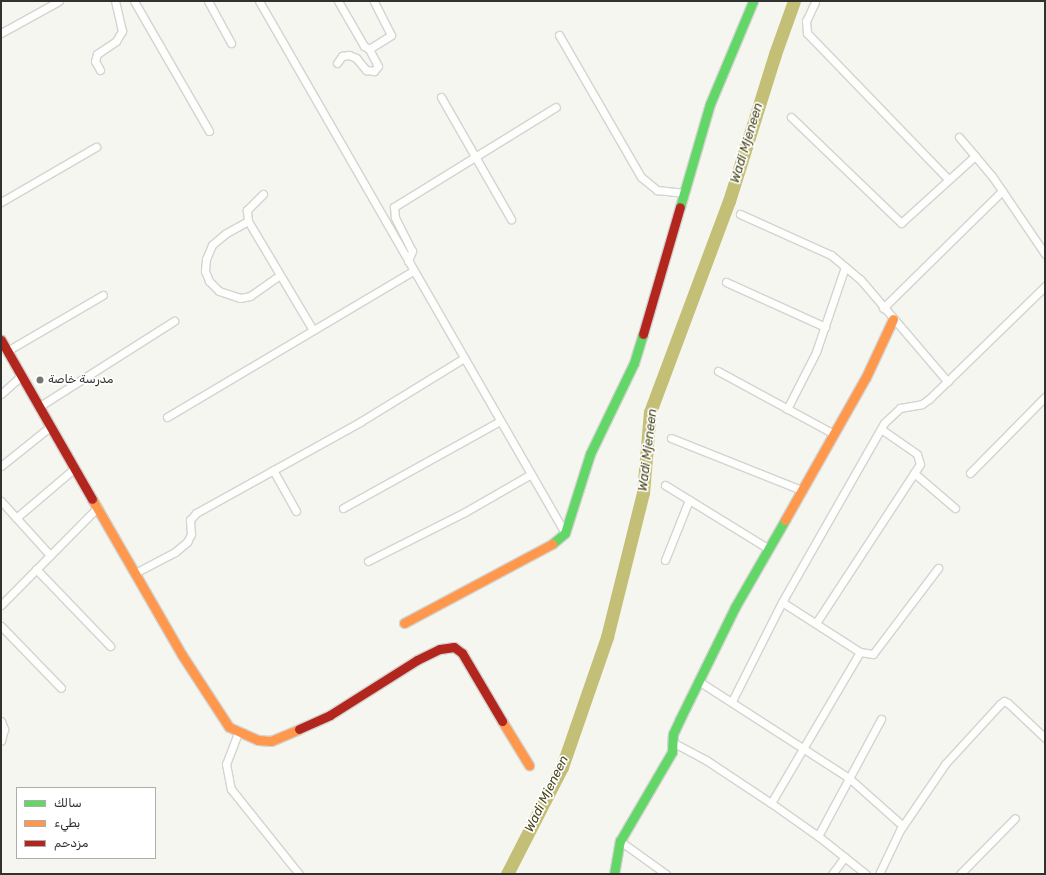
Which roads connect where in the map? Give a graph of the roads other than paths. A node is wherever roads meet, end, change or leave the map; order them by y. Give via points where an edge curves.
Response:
1 (59, 1) edge
2 (115, 1) edge
3 (134, 1) edge
4 (208, 1) edge
5 (259, 1) edge
6 (338, 1) edge
7 (374, 1) edge
8 (753, 1) edge
9 (815, 2) dead end
10 (1, 33) edge
11 (559, 35) dead end
12 (231, 43) dead end
13 (369, 49) junction
14 (338, 63) dead end
15 (100, 70) dead end
16 (441, 97) dead end
17 (556, 106) dead end
18 (791, 117) dead end
19 (209, 131) dead end
20 (959, 137) dead end
21 (96, 147) dead end
22 (975, 156) junction
23 (474, 157) junction
24 (948, 179) junction
25 (1002, 191) junction
26 (685, 193) junction
27 (264, 194) dead end
28 (1, 202) edge
29 (740, 214) dead end
30 (512, 219) dead end
31 (248, 221) junction
32 (1045, 254) edge
33 (407, 261) junction
34 (845, 267) junction
35 (413, 271) junction
36 (279, 276) junction
37 (726, 282) dead end
38 (1045, 286) edge
39 (103, 294) dead end
40 (884, 308) junction
41 (893, 319) junction
42 (174, 321) dead end
43 (825, 326) junction
44 (313, 330) junction
45 (1, 340) edge
46 (7, 351) junction
47 (464, 358) junction
48 (718, 371) dead end
49 (21, 376) junction
50 (948, 382) junction
51 (1, 394) edge
52 (1045, 397) edge
53 (40, 406) junction
54 (787, 408) junction
55 (167, 417) dead end
56 (500, 421) junction
57 (51, 426) junction
58 (881, 429) junction
59 (834, 434) junction
60 (671, 438) dead end
61 (1, 466) edge
62 (75, 468) junction
63 (272, 470) junction
64 (914, 473) junction
65 (970, 473) dead end
66 (531, 474) junction
67 (664, 485) dead end
68 (802, 490) junction
69 (690, 500) junction
70 (1, 501) edge
71 (98, 508) junction
72 (343, 508) dead end
73 (955, 508) dead end
74 (296, 511) dead end
75 (16, 518) junction
76 (565, 533) junction
77 (768, 550) junction
78 (50, 555) junction
79 (665, 560) dead end
80 (368, 561) dead end
81 (938, 568) dead end
82 (36, 569) junction
83 (135, 573) junction
84 (782, 602) junction
85 (1, 605) edge
86 (404, 623) dead end
87 (816, 623) junction
88 (1, 626) edge
89 (110, 646) dead end
90 (860, 652) junction
91 (700, 682) junction
92 (62, 688) dead end
93 (732, 702) junction
94 (880, 719) dead end
95 (1, 721) edge
96 (238, 733) junction
97 (1045, 738) edge
98 (1, 741) edge
99 (674, 743) junction
100 (803, 749) junction
101 (528, 765) dead end
102 (849, 778) junction
103 (771, 803) junction
104 (1015, 818) dead end
105 (903, 826) junction
106 (818, 836) junction
107 (620, 841) junction
108 (845, 857) junction
109 (299, 874) edge
110 (614, 874) edge
111 (666, 874) edge
112 (832, 874) edge
113 (866, 874) edge
114 (879, 874) edge
115 (960, 874) edge

1 - 10 street
2 - 15 street via 122,31 116,41 97,54 95,62
3 - 19 street
4 - 12 street
5 - 33 street
6 - 13 street via 364,46
7 - 13 street via 391,35
8 - 26 street via 710,104
9 - 24 street via 805,25 807,33
11 - 26 street via 641,177 657,190
13 - 14 street via 378,66 374,71 366,70 356,58 349,55 342,56
16 - 23 street
17 - 23 street
18 - 24 street via 901,223
20 - 22 street
21 - 28 street
22 - 24 street
22 - 25 street
23 - 30 street
23 - 33 street via 394,207 394,217 412,251
25 - 32 street
25 - 40 street
26 - 76 street via 634,363 590,454
27 - 31 street via 247,210
29 - 34 street via 831,255
31 - 36 street
31 - 36 street via 212,245 206,265 209,281 218,291 240,298 250,296
33 - 35 street
34 - 40 street via 860,279
34 - 43 street
35 - 44 street
35 - 47 street
36 - 44 street
37 - 43 street
38 - 50 street
39 - 46 street
40 - 41 street
41 - 50 street
41 - 59 street via 866,377
42 - 53 street
43 - 54 street via 816,352
44 - 55 street
45 - 46 street
46 - 49 street
47 - 56 street
47 - 63 street via 360,422
48 - 54 street
49 - 51 street
49 - 53 street
50 - 58 street via 922,404 900,408
52 - 65 street
53 - 57 street
54 - 59 street
56 - 66 street
56 - 72 street
57 - 61 street
57 - 62 street
58 - 64 street via 917,454 920,464
58 - 84 street
59 - 68 street
60 - 68 street
62 - 71 street
62 - 75 street
63 - 74 street
63 - 83 street via 196,513 190,520 187,542 175,552
64 - 73 street
64 - 87 street
66 - 76 street
66 - 80 street via 465,512
67 - 69 street
68 - 77 street
69 - 77 street
69 - 79 street
70 - 75 street
71 - 78 street
71 - 83 street
75 - 78 street
76 - 86 street via 552,544
77 - 91 street via 735,607
78 - 82 street
81 - 90 street via 877,650 866,655
82 - 85 street
82 - 89 street
83 - 96 street via 202,687 223,719
84 - 87 street
84 - 93 street
87 - 90 street
88 - 92 street
90 - 100 street
91 - 93 street
91 - 99 street via 680,719 674,734
93 - 100 street
94 - 102 street
95 - 98 street via 4,729
96 - 101 street via 265,741 285,736 330,715 417,660 440,649 454,647 462,653
96 - 109 street via 226,764 232,789
97 - 105 street via 1004,701 945,764
99 - 103 street via 706,760
99 - 107 street via 672,752
100 - 102 street
100 - 103 street
102 - 105 street
102 - 106 street
103 - 106 street
104 - 115 street
105 - 114 street
106 - 108 street
107 - 110 street
107 - 111 street
108 - 112 street
108 - 113 street

